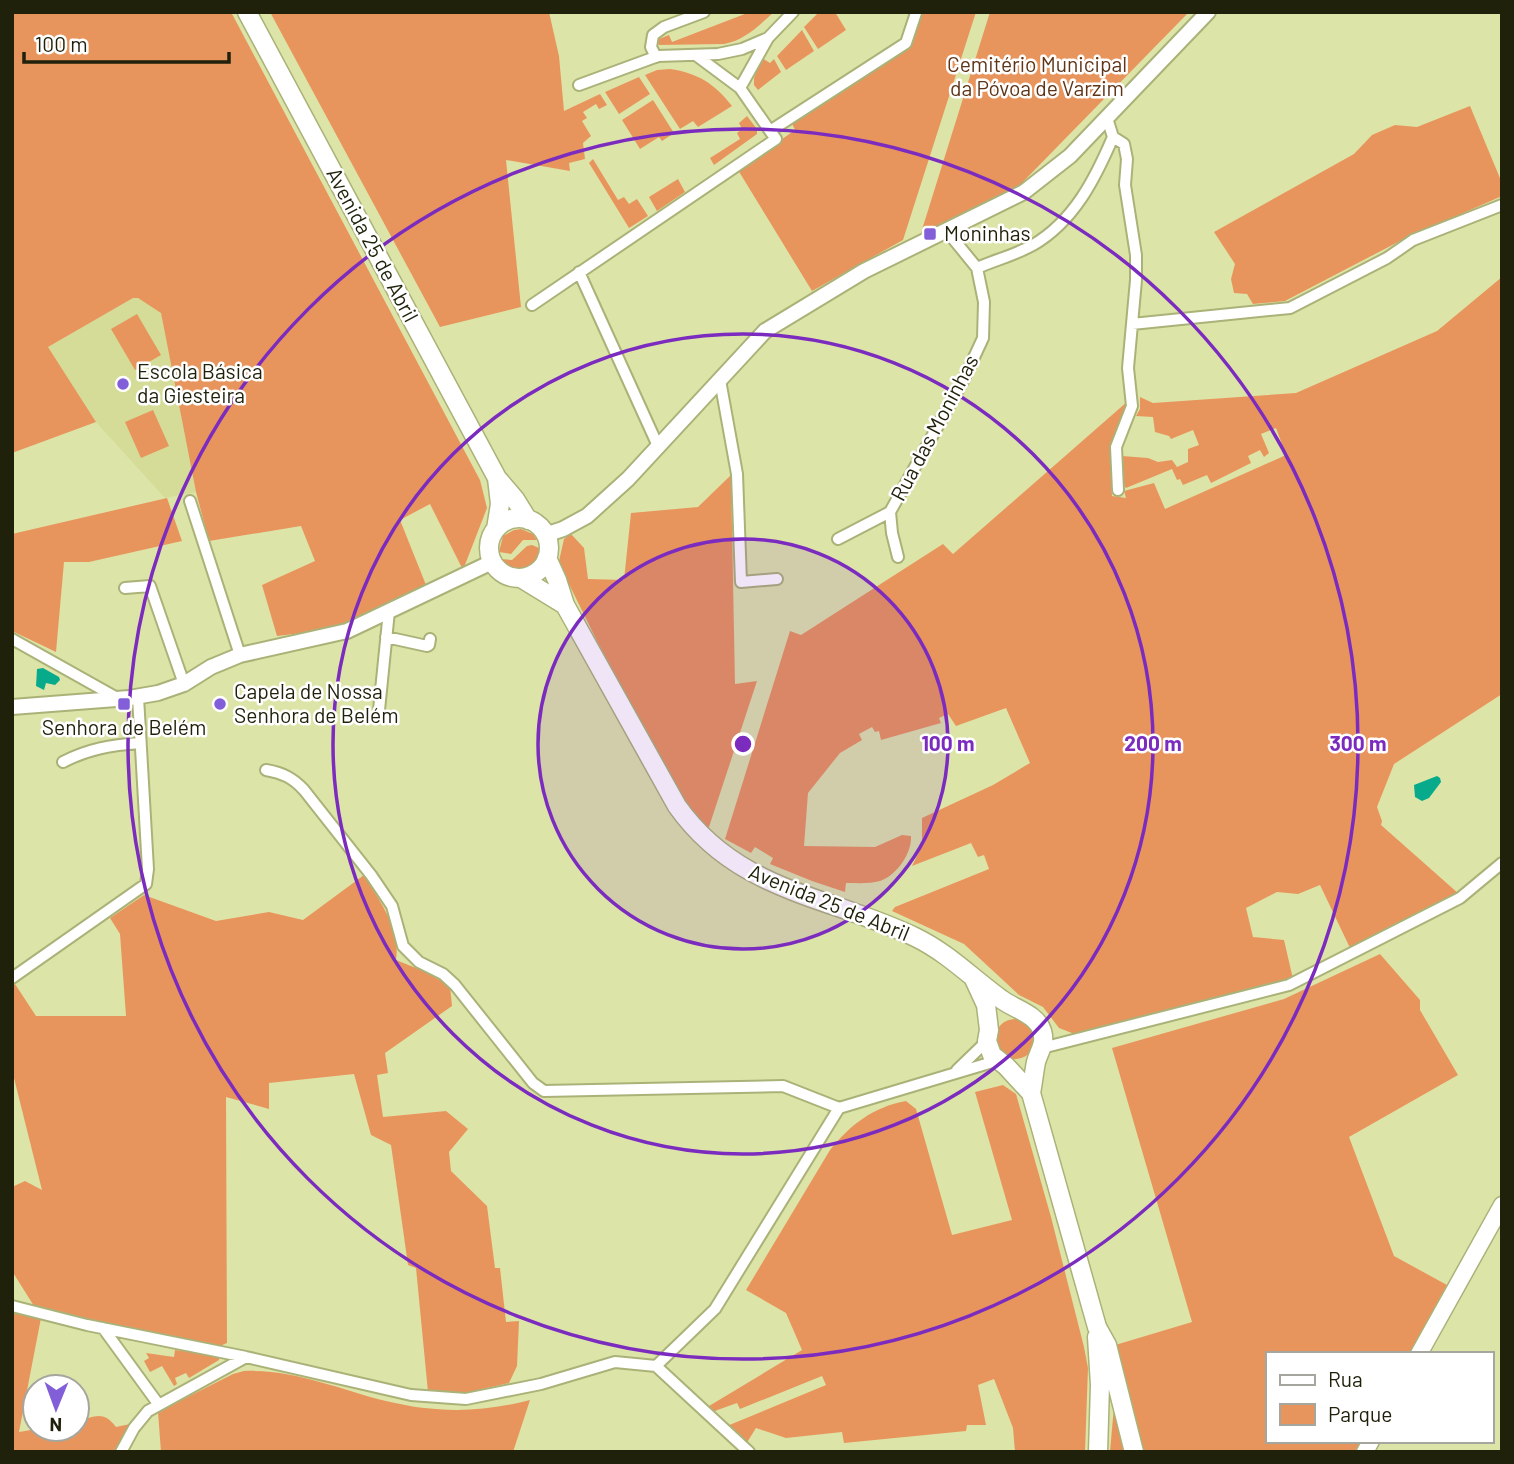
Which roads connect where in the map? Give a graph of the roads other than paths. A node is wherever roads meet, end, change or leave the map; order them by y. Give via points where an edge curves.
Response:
1 (247, 12) edge
2 (704, 12) edge
3 (793, 12) edge
4 (1208, 12) edge
5 (916, 13) edge
6 (768, 38) junction
7 (697, 56) junction
8 (656, 57) junction
9 (579, 85) dead end
10 (740, 88) junction
11 (1107, 118) junction
12 (770, 131) junction
13 (1113, 136) junction
14 (1502, 205) edge
15 (946, 230) junction
16 (977, 268) junction
17 (579, 272) junction
18 (531, 305) dead end
19 (1132, 324) junction
20 (720, 380) junction
21 (658, 446) junction
22 (497, 478) junction
23 (1118, 489) dead end
24 (190, 501) dead end
25 (890, 512) junction
26 (528, 520) junction
27 (496, 529) junction
28 (545, 535) junction
29 (838, 539) dead end
30 (898, 557) dead end
31 (547, 558) junction
32 (492, 562) junction
33 (521, 578) junction
34 (777, 579) dead end
35 (125, 588) dead end
36 (565, 605) junction
37 (388, 611) junction
38 (386, 637) junction
39 (12, 639) edge
40 (430, 639) dead end
41 (240, 655) junction
42 (184, 684) junction
43 (128, 698) junction
44 (12, 707) edge
45 (379, 710) dead end
46 (140, 743) junction
47 (63, 762) dead end
48 (266, 770) dead end
49 (1502, 863) edge
50 (972, 975) junction
51 (12, 978) edge
52 (1024, 1013) junction
53 (1040, 1027) junction
54 (988, 1036) junction
55 (1068, 1040) junction
56 (1040, 1053) junction
57 (1001, 1064) junction
58 (949, 1075) junction
59 (1031, 1093) junction
60 (839, 1108) junction
61 (1502, 1205) edge
62 (12, 1306) edge
63 (1097, 1327) junction
64 (103, 1328) junction
65 (1420, 1352) edge
66 (246, 1357) junction
67 (656, 1366) junction
68 (159, 1405) junction
69 (121, 1452) edge
70 (749, 1452) edge
71 (1098, 1452) edge
72 (1134, 1452) edge

1 - 22 main road, Avenida 25 de Abril
2 - 8 street via 653,35
3 - 6 street
4 - 11 street
5 - 12 street via 906,43
6 - 7 street via 742,49
6 - 10 street
7 - 8 street
7 - 10 street
8 - 9 street
10 - 12 street
11 - 13 street
11 - 15 street via 1070,156 1024,192
12 - 17 street via 776,139
13 - 16 street via 1081,202 1068,217 1032,246
13 - 19 street via 1124,144 1127,159 1125,185 1136,255
14 - 19 street via 1413,240 1290,309
15 - 16 street, Rua das Moninhas
15 - 20 street via 864,271 765,331
16 - 25 street, Rua das Moninhas via 984,302 983,338
17 - 18 street
17 - 21 street
19 - 23 street via 1128,368 1132,406 1116,447
20 - 21 street
20 - 34 street via 737,474 741,582
21 - 28 street via 587,516
22 - 26 main road, Avenida 25 de Abril
22 - 27 main road, Avenida 25 de Abril via 500,504
24 - 41 street
25 - 29 street, Rua das Moninhas
25 - 30 street, Rua das Moninhas
26 - 27 main road via 511,520
26 - 28 main road
27 - 32 main road via 489,545
28 - 31 main road
31 - 33 main road via 537,572
31 - 36 main road, Avenida 25 de Abril
32 - 33 main road via 504,574
32 - 37 street
33 - 36 main road, Avenida 25 de Abril
35 - 42 street via 150,586
36 - 50 main road, Avenida 25 de Abril via 692,829 738,866 915,937
37 - 38 street
37 - 41 street via 347,631
38 - 40 street via 427,646
38 - 45 street
39 - 43 street
41 - 42 street
42 - 43 street
43 - 44 street
43 - 46 street
46 - 47 street via 104,746
46 - 51 street via 146,884
48 - 60 street via 282,773 304,790 392,906 403,946 455,985 544,1091 783,1086
49 - 55 street via 1460,898 1289,985
50 - 52 main road, Avenida 25 de Abril
50 - 54 main road, Avenida 25 de Abril via 986,1005
52 - 53 main road, Avenida 25 de Abril
52 - 54 main road via 999,1017
53 - 55 street
53 - 56 main road, Avenida 25 de Abril
54 - 57 main road, Avenida 25 de Abril via 992,1055
54 - 58 street via 967,1062
55 - 56 street
56 - 57 main road via 1023,1067
56 - 59 main road, Avenida 25 de Abril
57 - 58 street
57 - 59 main road, Avenida 25 de Abril
58 - 60 street
59 - 63 main road, Avenida 25 de Abril
60 - 67 street via 715,1309
61 - 65 main road
62 - 64 street
63 - 71 main road, Avenida 25 de Abril
63 - 72 main road, Avenida 25 de Abril via 1107,1345
64 - 66 street
64 - 68 street
66 - 67 street via 411,1395 466,1399 541,1384 615,1362
66 - 68 street
67 - 70 street
68 - 69 street via 141,1419

